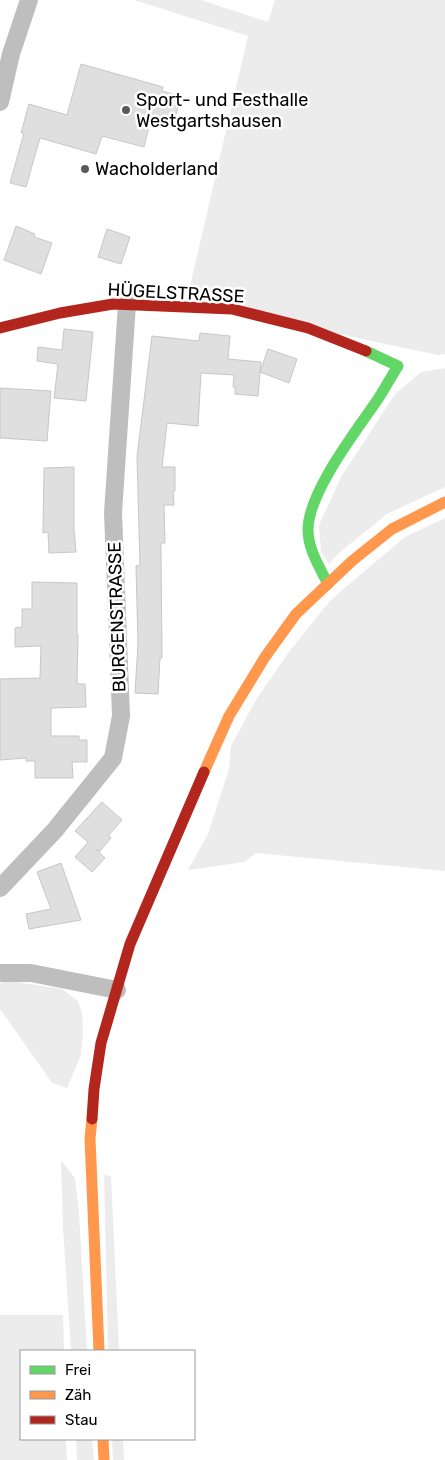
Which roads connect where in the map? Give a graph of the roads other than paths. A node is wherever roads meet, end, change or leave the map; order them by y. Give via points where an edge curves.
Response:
1 (29, 0) edge
2 (0, 102) edge
3 (127, 304) junction
4 (0, 328) edge
5 (445, 502) edge
6 (328, 584) junction
7 (0, 888) edge
8 (0, 973) edge
9 (116, 990) junction
10 (99, 1350) edge
11 (103, 1440) edge
12 (104, 1460) edge

1 - 2 street
3 - 4 main road, HÜGELSTRASSE via 60,313
3 - 6 main road, HÜGELSTRASSE via 232,309 276,318 398,366 341,455 313,506 307,529 314,556
3 - 7 street, BURGENSTRASSE via 113,512 121,716 113,758 55,830
5 - 6 main road via 392,529
6 - 9 main road via 291,622 229,716 130,944
8 - 9 street via 31,973
9 - 10 main road via 101,1043 90,1138
11 - 12 main road

